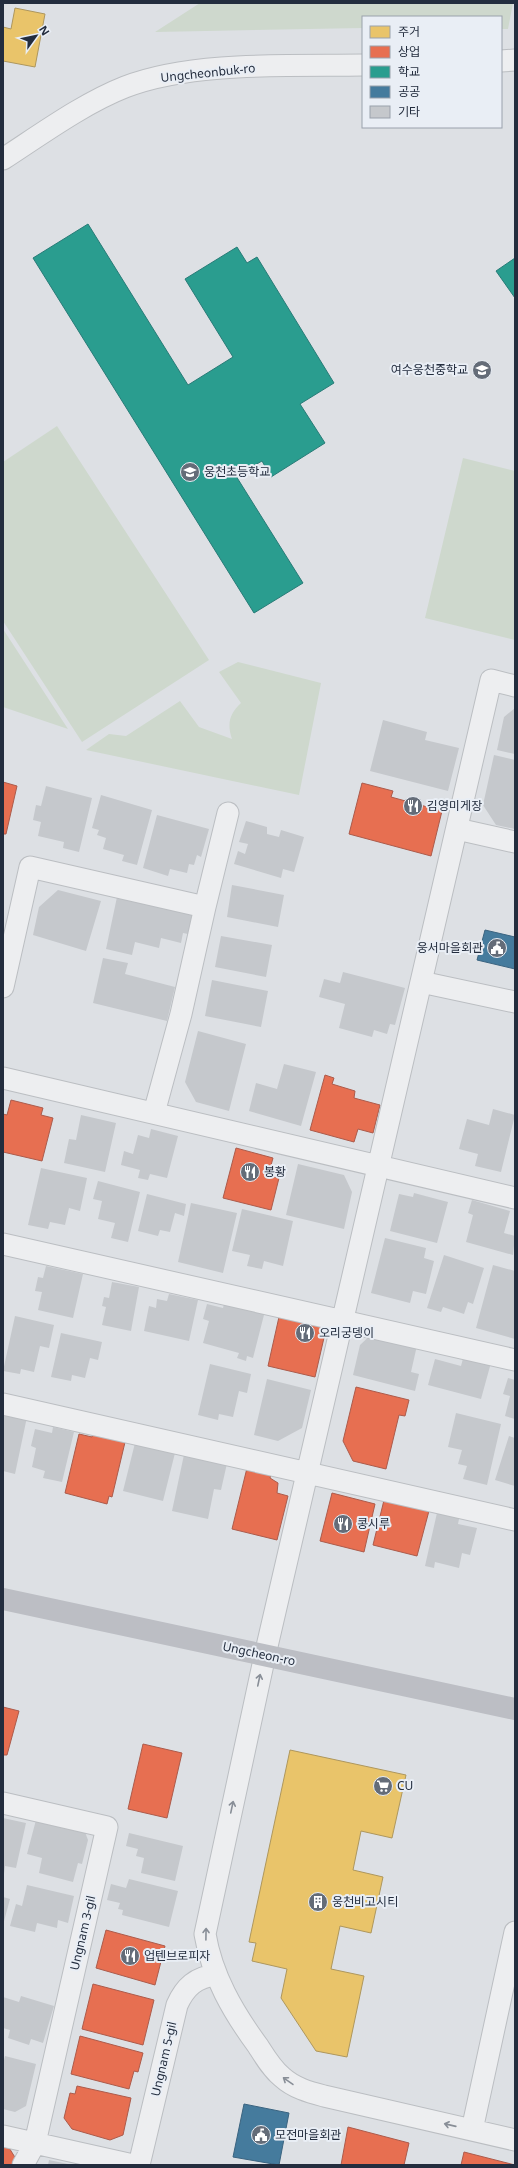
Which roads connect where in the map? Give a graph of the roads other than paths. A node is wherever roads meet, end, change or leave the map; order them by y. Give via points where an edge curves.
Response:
1 (515, 60) edge
2 (502, 61) edge
3 (362, 65) edge
4 (3, 159) edge
5 (515, 686) edge
6 (228, 813) dead end
7 (457, 830) junction
8 (515, 842) edge
9 (205, 907) junction
10 (421, 982) junction
11 (3, 987) edge
12 (515, 1002) edge
13 (3, 1078) edge
14 (154, 1113) junction
15 (378, 1166) junction
16 (515, 1198) edge
17 (3, 1244) edge
18 (342, 1321) junction
19 (515, 1360) edge
20 (3, 1404) edge
21 (307, 1473) junction
22 (515, 1520) edge
23 (3, 1599) edge
24 (265, 1655) junction
25 (515, 1709) edge
26 (3, 1803) edge
27 (515, 1932) edge
28 (216, 1975) junction
29 (472, 2130) junction
30 (3, 2136) edge
31 (515, 2140) edge
32 (34, 2143) junction
33 (23, 2165) edge
34 (133, 2165) edge
35 (139, 2165) edge

1 - 2 street
3 - 4 street, Ungcheonbuk-ro via 213,70 144,81 108,94
5 - 7 street via 491,680
6 - 9 street
7 - 8 street
7 - 10 street
9 - 11 street via 30,867
9 - 14 street via 181,1014
10 - 12 street
10 - 15 street
13 - 14 street
14 - 15 street
15 - 16 street
15 - 18 street
17 - 18 street
18 - 19 street
18 - 21 street
20 - 21 street
21 - 22 street
21 - 24 street
23 - 24 street, Ungcheon-ro
24 - 25 street, Ungcheon-ro
28 -> 24 street via 208,1955 205,1934
26 - 32 street, Ungnam 3-gil via 107,1827
27 - 29 street
29 -> 28 street via 324,2096 294,2086 282,2078 259,2049 228,2001
28 - 35 street, Ungnam 5-gil via 200,1978 191,1984 177,2005
29 - 31 street
30 - 32 street
32 - 33 street
32 - 34 street

